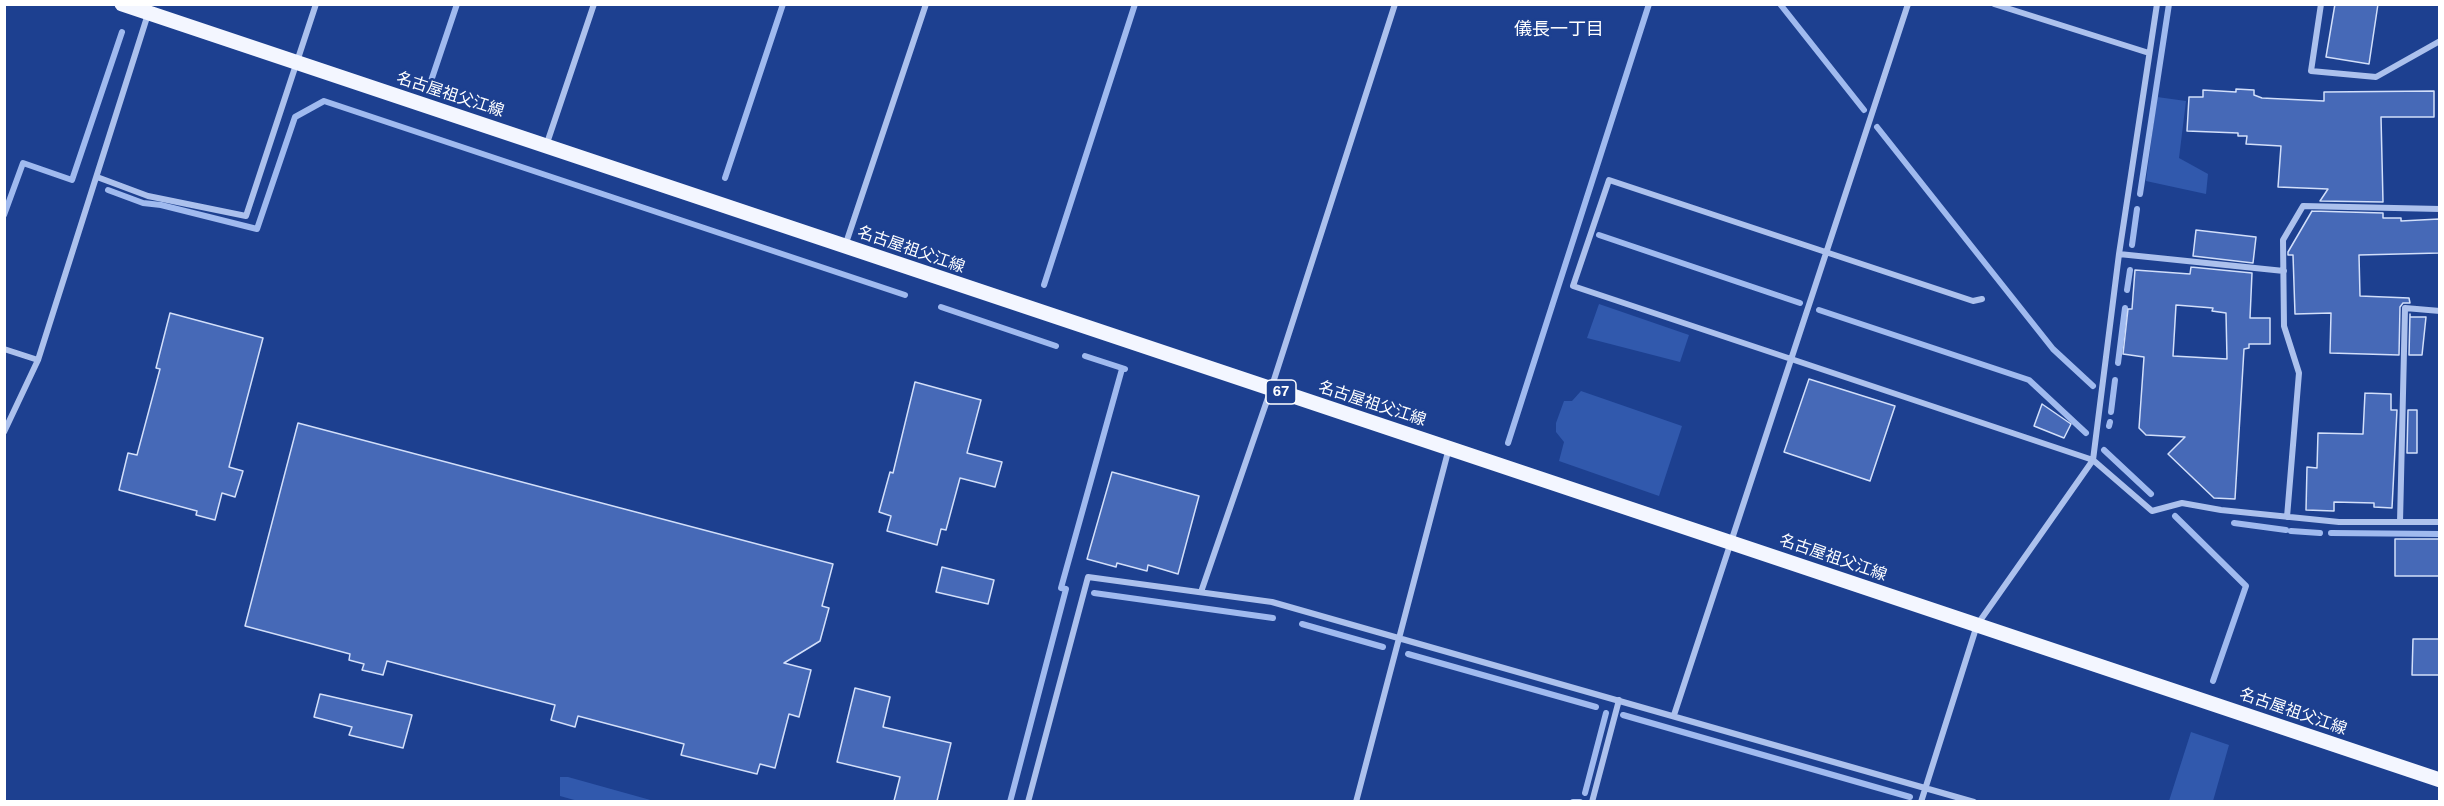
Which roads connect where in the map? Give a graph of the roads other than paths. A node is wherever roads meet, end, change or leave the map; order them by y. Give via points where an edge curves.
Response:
1 (122, 4) edge
2 (316, 4) edge
3 (594, 4) edge
4 (926, 4) edge
5 (1395, 4) edge
6 (1908, 4) edge
7 (1994, 4) edge
8 (2157, 4) edge
9 (2321, 4) edge
10 (148, 14) junction
11 (2439, 41) edge
12 (2149, 53) junction
13 (296, 63) junction
14 (546, 146) junction
15 (97, 177) junction
16 (2439, 209) edge
17 (845, 247) junction
18 (1827, 252) junction
19 (2120, 254) junction
20 (2284, 272) junction
21 (1982, 299) dead end
22 (2439, 311) edge
23 (4, 349) edge
24 (1793, 359) junction
25 (38, 360) junction
26 (1271, 389) junction
27 (4, 432) edge
28 (1449, 448) junction
29 (2093, 460) junction
30 (2287, 517) junction
31 (2400, 522) junction
32 (2439, 522) edge
33 (1733, 543) junction
34 (1201, 592) junction
35 (1977, 625) junction
36 (1399, 638) junction
37 (1619, 700) junction
38 (1674, 716) junction
39 (2439, 780) edge
40 (1925, 786) junction
41 (1028, 801) edge
42 (1356, 801) edge
43 (1573, 801) edge
44 (1580, 801) edge
45 (1592, 801) edge
46 (1921, 801) edge
47 (1974, 801) edge

1 - 10 main road, 名古屋祖父江線 / 67
2 - 13 street
3 - 14 street
4 - 17 street
5 - 26 street
6 - 18 street
7 - 12 street
8 - 12 street
9 - 11 street via 2311,71 2376,77
10 - 13 main road, 名古屋祖父江線 / 67
10 - 15 street
12 - 19 street
13 - 14 main road, 名古屋祖父江線 / 67
13 - 15 street via 246,216 148,196
14 - 17 main road, 名古屋祖父江線 / 67
15 - 25 street
16 - 20 street via 2303,206 2283,240
17 - 26 main road, 名古屋祖父江線 / 67
18 - 21 street via 1973,301
18 - 24 street
18 - 24 street via 1609,180 1573,286
19 - 20 street
19 - 29 street
20 - 30 street via 2284,326 2299,373
22 - 31 street via 2404,308
23 - 25 street
24 - 29 street
24 - 33 street
25 - 27 street
26 - 28 main road, 名古屋祖父江線 / 67
26 - 34 street
28 - 33 main road, 名古屋祖父江線 / 67
28 - 36 street
29 - 30 street via 2152,511 2182,502
29 - 35 street
30 - 31 street
31 - 32 street
33 - 35 main road, 名古屋祖父江線 / 67
33 - 38 street
34 - 36 street via 1272,602
34 - 41 street via 1088,577
35 - 39 main road, 名古屋祖父江線 / 67
35 - 40 street
36 - 37 street
36 - 42 street
37 - 38 street
37 - 45 street
38 - 40 street
40 - 46 street
40 - 47 street
43 - 44 street

